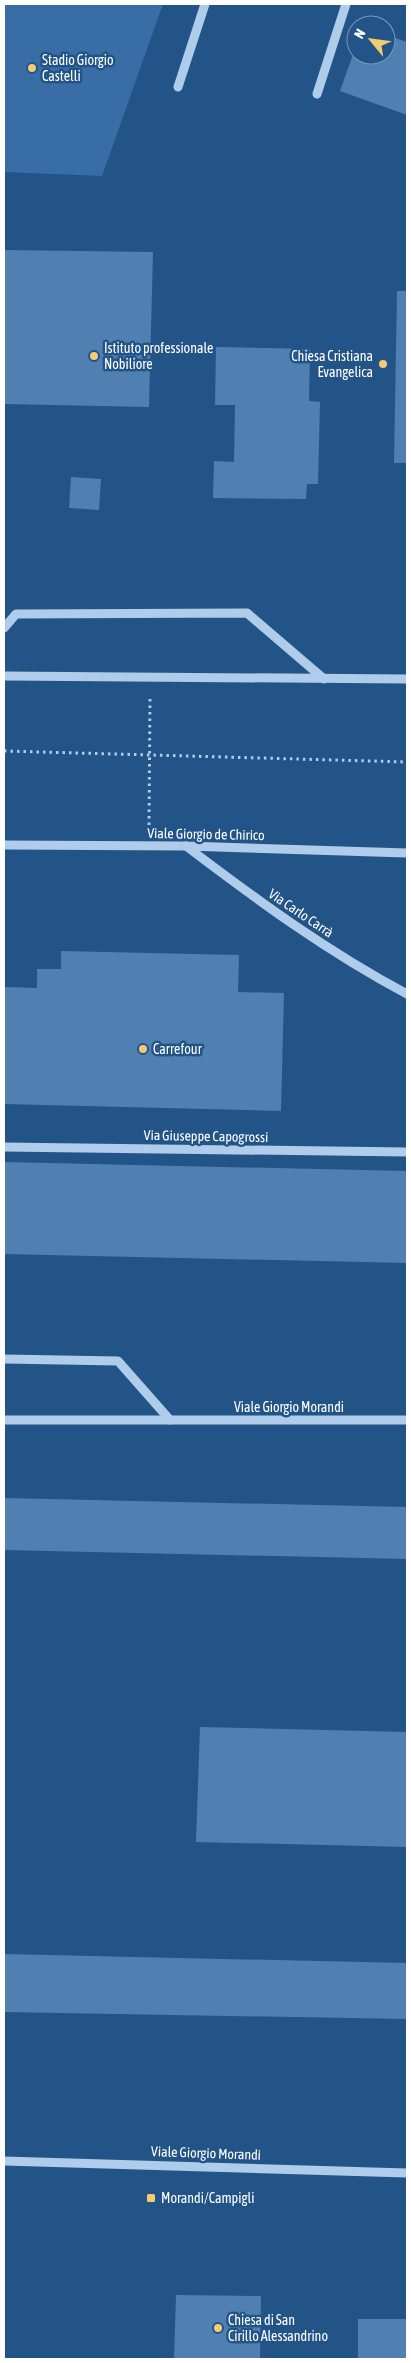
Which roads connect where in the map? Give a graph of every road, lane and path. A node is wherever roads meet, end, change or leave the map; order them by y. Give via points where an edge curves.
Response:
1 (205, 4) edge
2 (346, 4) edge
3 (178, 87) dead end
4 (317, 94) dead end
5 (4, 628) edge
6 (4, 676) edge
7 (150, 677) junction
8 (324, 679) junction
9 (407, 679) edge
10 (4, 752) edge
11 (149, 756) junction
12 (407, 762) edge
13 (4, 845) edge
14 (148, 846) junction
15 (186, 846) junction
16 (407, 852) edge
17 (407, 994) edge
18 (4, 1147) edge
19 (407, 1152) edge
20 (4, 1359) edge
21 (4, 1420) edge
22 (170, 1420) junction
23 (407, 1420) edge
24 (4, 2161) edge
25 (407, 2173) edge

1 - 3 street
2 - 4 street
5 - 8 street via 16,614 247,612
6 - 7 street
7 - 8 street
7 - 11 path
8 - 9 street
10 - 11 path
11 - 12 path
11 - 14 path
13 - 14 street, Viale Giorgio de Chirico
14 - 15 street, Viale Giorgio de Chirico
15 - 16 street, Viale Giorgio de Chirico
15 - 17 street, Via Carlo Carrà via 297,928
18 - 19 street, Via Giuseppe Capogrossi
20 - 22 street via 118,1361
21 - 22 street, Viale Giorgio Morandi
22 - 23 street, Viale Giorgio Morandi
24 - 25 street, Viale Giorgio Morandi

